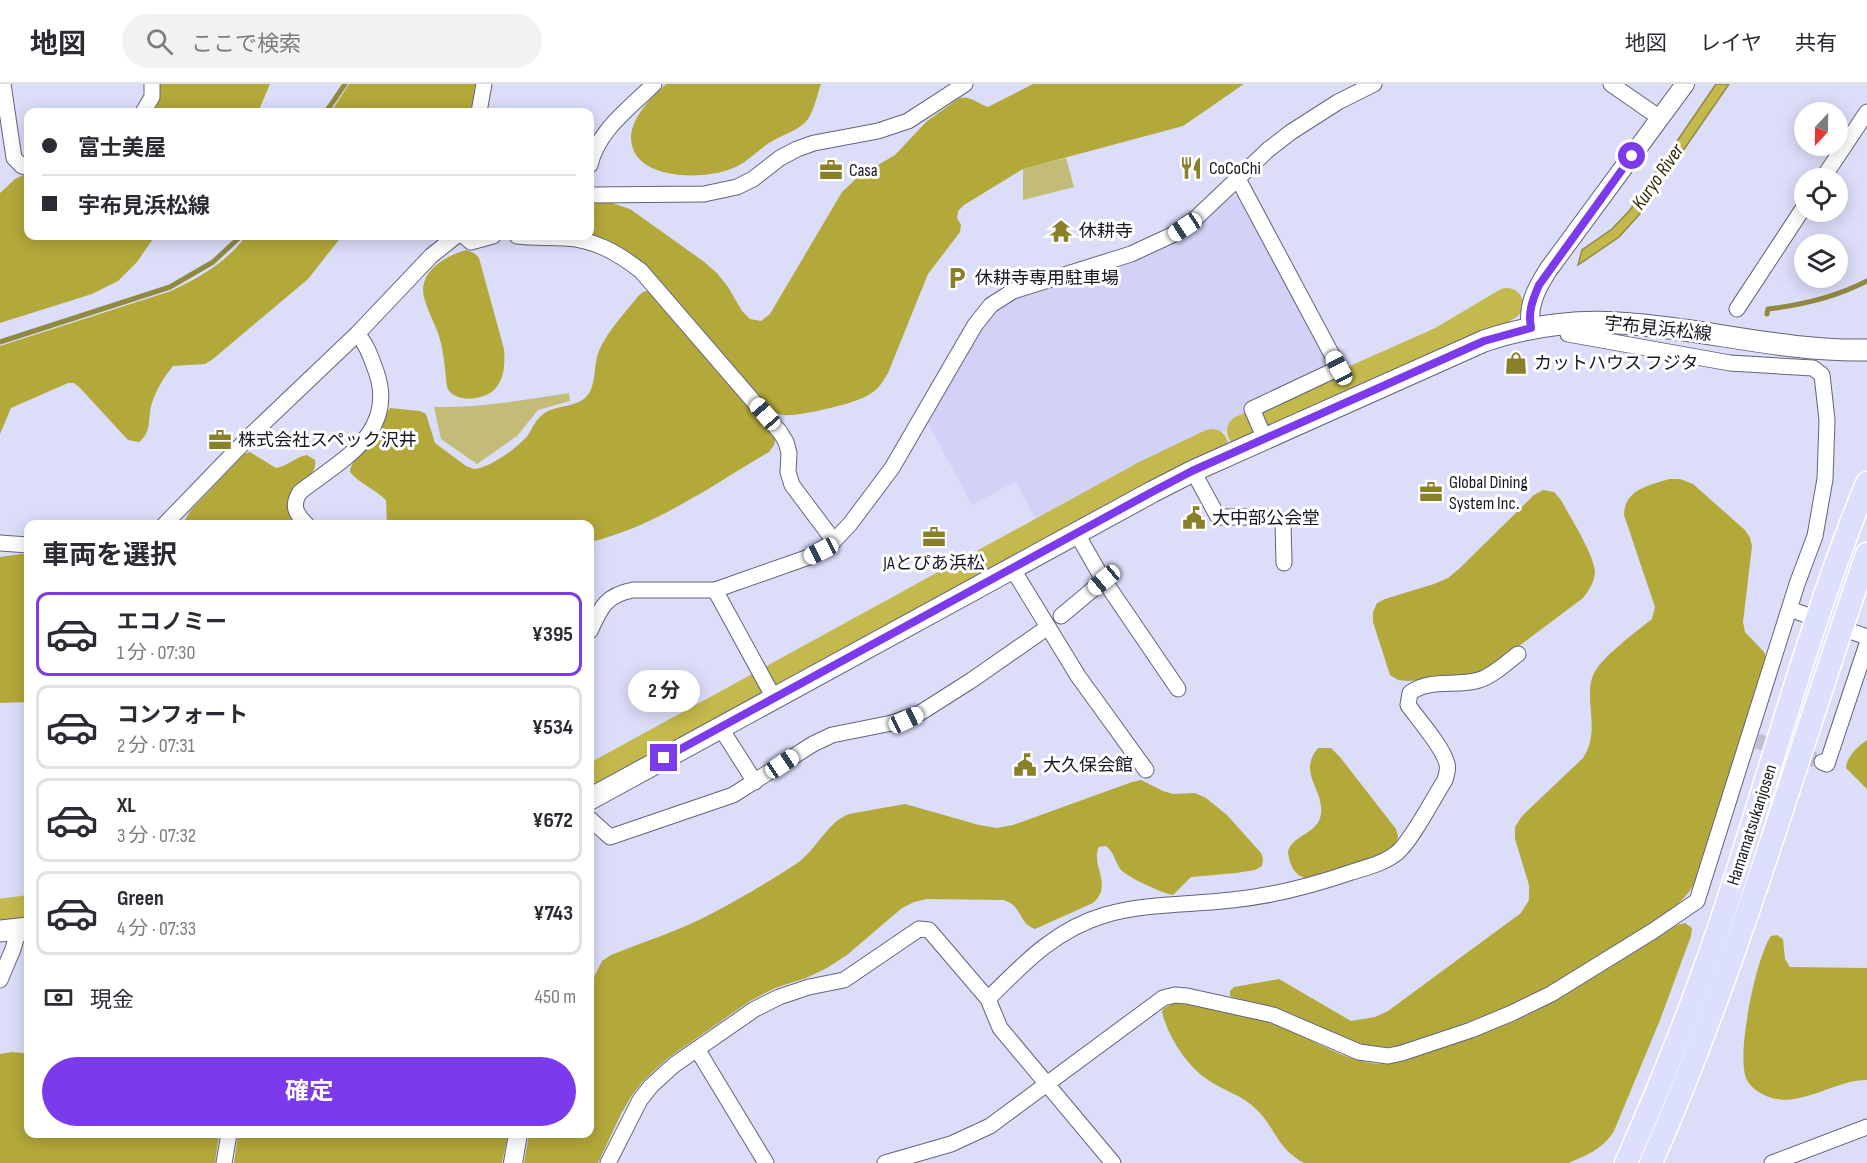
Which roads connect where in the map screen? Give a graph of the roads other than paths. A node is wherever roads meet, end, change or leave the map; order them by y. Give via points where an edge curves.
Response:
1 (3, 84) edge
2 (152, 84) edge
3 (484, 84) edge
4 (654, 84) edge
5 (965, 84) edge
6 (1374, 84) edge
7 (1611, 84) edge
8 (1685, 84) edge
9 (145, 108) edge
10 (480, 108) edge
11 (1867, 112) edge
12 (1660, 118) junction
13 (594, 152) edge
14 (24, 166) edge
15 (1830, 168) edge
16 (1238, 179) junction
17 (594, 195) edge
18 (1794, 222) edge
19 (451, 240) edge
20 (579, 240) edge
21 (1737, 309) dead end
22 (1567, 325) junction
23 (1531, 328) junction
24 (357, 334) junction
25 (1867, 350) edge
26 (1260, 428) junction
27 (1192, 471) junction
28 (1867, 483) edge
29 (169, 520) edge
30 (302, 520) edge
31 (1077, 534) junction
32 (834, 542) junction
33 (0, 543) edge
34 (24, 545) edge
35 (1867, 554) edge
36 (1284, 563) dead end
37 (1012, 568) junction
38 (1104, 580) junction
39 (715, 590) junction
40 (1790, 609) junction
41 (1061, 616) dead end
42 (1817, 619) junction
43 (594, 622) edge
44 (1048, 627) junction
45 (1841, 628) junction
46 (1867, 637) edge
47 (1867, 644) edge
48 (1518, 654) dead end
49 (770, 689) junction
50 (1178, 689) dead end
51 (720, 727) junction
52 (1822, 762) dead end
53 (1146, 770) dead end
54 (755, 782) junction
55 (594, 797) edge
56 (594, 823) edge
57 (19, 931) edge
58 (0, 980) edge
59 (988, 999) junction
60 (697, 1049) junction
61 (1047, 1085) junction
62 (1867, 1126) edge
63 (227, 1138) edge
64 (518, 1138) edge
65 (891, 1162) edge
66 (224, 1163) edge
67 (513, 1163) edge
68 (608, 1163) edge
69 (766, 1163) edge
70 (1113, 1163) edge
71 (1626, 1163) edge
72 (1651, 1163) edge
73 (1772, 1163) edge

1 - 14 street via 14,158
2 - 9 street via 152,97
3 - 10 street
4 - 13 street via 602,136
5 - 17 street via 908,121 796,149 753,179 721,191
6 - 16 street via 1291,132
7 - 12 street
8 - 12 street
11 - 15 street
12 - 23 street via 1539,285 1529,315
16 - 26 street via 1339,368 1252,409
16 - 32 street via 1196,218 1159,242 1013,291 991,305 975,325 892,468
18 - 21 street
19 - 24 street
20 - 32 street via 606,248 641,271 780,432 789,453 792,485
22 - 23 main road, 宇布見浜松線
22 - 25 main road, 宇布見浜松線 via 1629,323 1811,348
22 - 40 street via 1568,334 1730,363 1813,368 1822,375 1827,439 1822,498 1815,536
23 - 26 main road, 宇布見浜松線 via 1484,341
24 - 29 street
24 - 30 street via 364,340 380,384 380,411 370,435 300,492 294,508
26 - 27 main road, 宇布見浜松線
27 - 31 main road, 宇布見浜松線
27 - 36 street via 1218,517 1276,517 1283,521
28 - 42 main road, Hamamatsukanjosen
31 - 37 main road, 宇布見浜松線
31 - 38 street
32 - 39 street via 809,557
33 - 34 street
35 - 45 main road, Hamamatsukanjosen
37 - 44 street
37 - 49 main road, 宇布見浜松線
38 - 41 street
38 - 50 street
39 - 43 street via 620,592 600,609
39 - 49 street
40 - 42 street
40 - 61 street via 1753,739 1697,901 1653,931 1551,994 1512,1013 1402,1053 1388,1056 1359,1052 1273,1015 1175,995 1153,1004
42 - 71 main road, Hamamatsukanjosen via 1712,949
44 - 53 street
44 - 54 street via 920,713 832,735
45 - 46 street
45 - 72 main road, Hamamatsukanjosen via 1726,976
47 - 52 street via 1827,764
48 - 59 street via 1483,679 1429,685 1410,693 1408,705 1442,752 1448,770 1446,780 1408,840 1389,859 1265,895 1105,915 1046,944
49 - 51 main road, 宇布見浜松線
51 - 54 street
51 - 55 main road, 宇布見浜松線
54 - 56 street via 733,795 610,837
57 - 58 street
59 - 60 street via 929,930 919,929 844,980 778,997
59 - 61 street via 1000,1028
60 - 68 street via 674,1065 640,1100
60 - 69 street
61 - 65 street via 990,1126 951,1144
61 - 70 street
62 - 73 street
63 - 66 street
64 - 67 street

